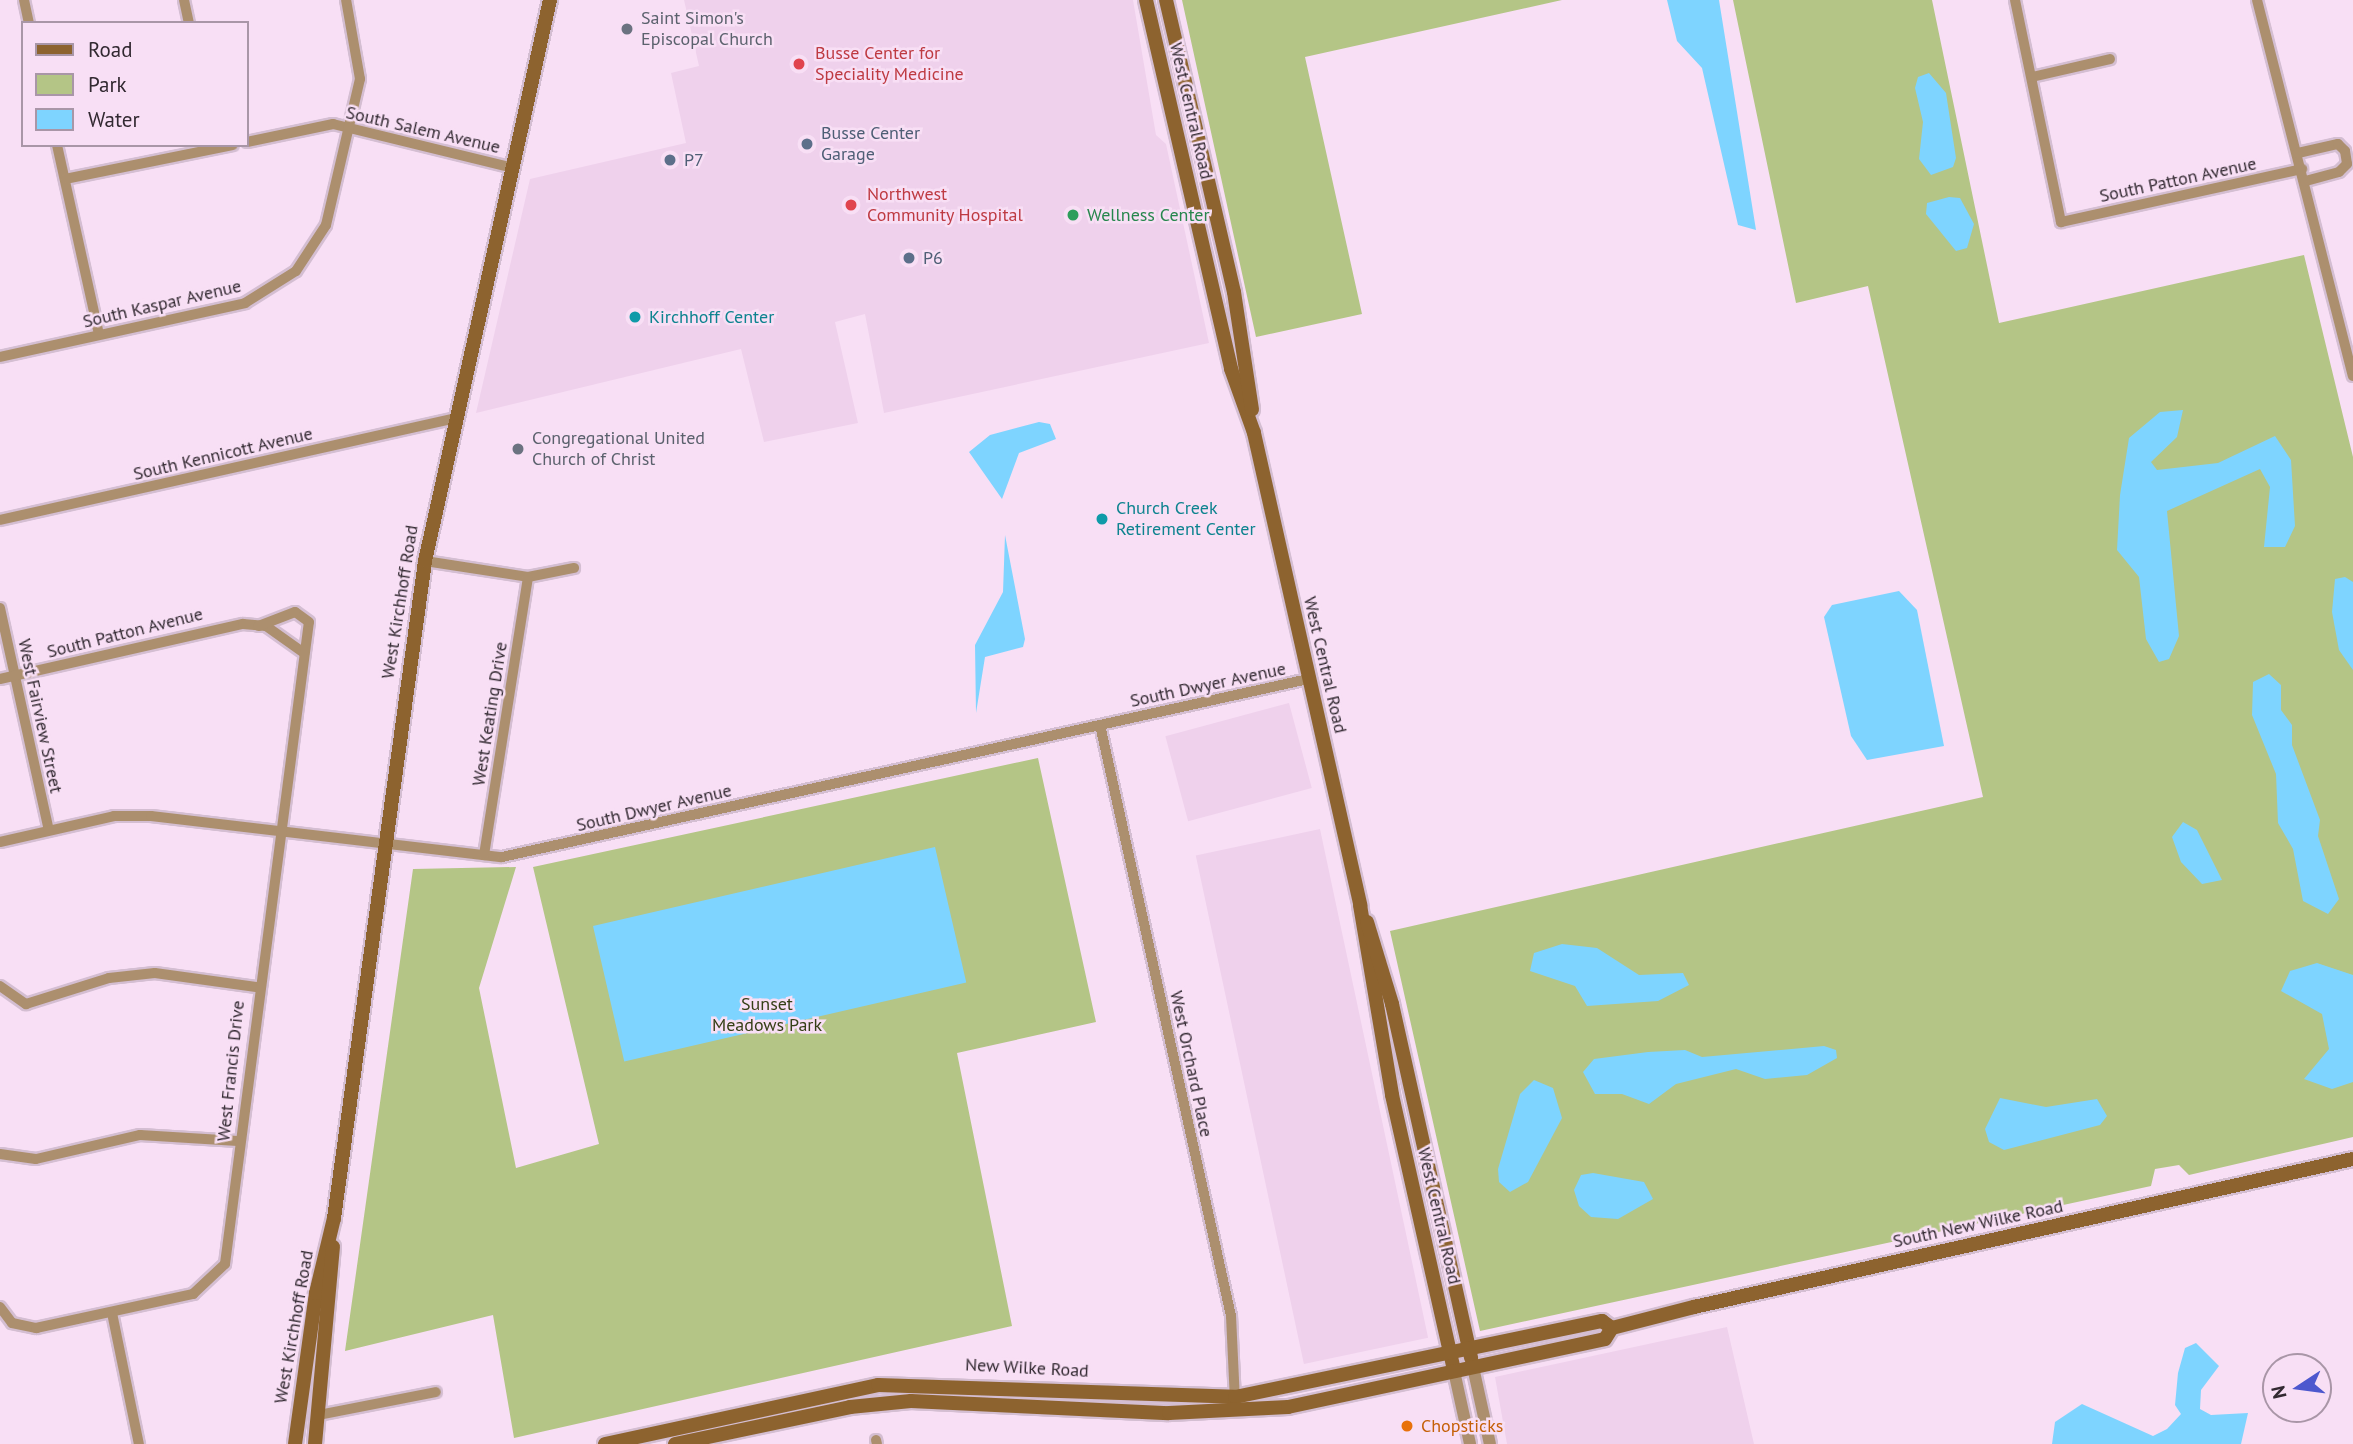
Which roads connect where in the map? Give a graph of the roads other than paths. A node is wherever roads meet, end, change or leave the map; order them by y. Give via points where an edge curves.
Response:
1 (24, 0) edge
2 (184, 0) edge
3 (346, 0) edge
4 (550, 0) edge
5 (1146, 0) edge
6 (1166, 0) edge
7 (2015, 0) edge
8 (2257, 0) edge
9 (29, 21) edge
10 (189, 21) edge
11 (2110, 59) dead end
12 (2032, 77) junction
13 (349, 129) junction
14 (248, 142) edge
15 (57, 147) edge
16 (217, 147) edge
17 (2298, 153) junction
18 (510, 167) junction
19 (2302, 169) junction
20 (65, 179) junction
21 (2305, 181) junction
22 (99, 334) junction
23 (0, 358) edge
24 (2353, 376) edge
25 (452, 419) junction
26 (1254, 433) junction
27 (0, 520) edge
28 (425, 561) junction
29 (573, 568) dead end
30 (528, 577) junction
31 (0, 608) edge
32 (259, 626) junction
33 (304, 653) junction
34 (15, 676) junction
35 (0, 679) edge
36 (1308, 679) junction
37 (1100, 725) junction
38 (281, 829) junction
39 (49, 830) junction
40 (0, 842) edge
41 (382, 843) junction
42 (484, 855) junction
43 (1360, 905) junction
44 (0, 986) edge
45 (256, 987) junction
46 (239, 1141) junction
47 (0, 1154) edge
48 (2353, 1159) edge
49 (334, 1218) junction
50 (0, 1307) edge
51 (112, 1313) junction
52 (1612, 1328) junction
53 (1469, 1349) junction
54 (1450, 1353) junction
55 (1473, 1367) junction
56 (1454, 1371) junction
57 (436, 1392) dead end
58 (1235, 1405) junction
59 (319, 1415) junction
60 (139, 1444) edge
61 (295, 1444) edge
62 (315, 1444) edge
63 (605, 1444) edge
64 (676, 1444) edge
65 (1471, 1444) edge
66 (1490, 1444) edge

1 - 9 street
2 - 10 street
3 - 13 street, South Kaspar Avenue via 360,68
4 - 18 main road, West Kirchhoff Road
5 - 26 main road, West Central Road via 1231,369
6 - 26 main road, West Central Road via 1234,292
7 - 12 street
8 - 17 street
11 - 12 street
12 - 19 street, South Patton Avenue via 2062,222
13 - 14 street, South Salem Avenue via 322,125
13 - 18 street, South Salem Avenue
13 - 22 street, South Kaspar Avenue via 326,225 296,271 245,303
15 - 20 street
16 - 20 street
17 - 19 street
17 - 21 street via 2337,144 2345,151 2347,164 2339,172
18 - 25 main road, West Kirchhoff Road
19 - 21 street
20 - 22 street
21 - 24 street
22 - 23 street, South Kaspar Avenue
25 - 27 street, South Kennicott Avenue
25 - 28 main road, West Kirchhoff Road
26 - 36 main road, West Central Road
28 - 30 street
28 - 41 main road, West Kirchhoff Road
29 - 30 street
30 - 42 street, West Keating Drive
31 - 34 street, West Fairview Street
32 - 33 street
32 - 33 street, South Patton Avenue via 280,614 304,613
32 - 34 street, South Patton Avenue via 209,628
33 - 38 street, West Francis Drive
34 - 35 street, South Patton Avenue
34 - 39 street, West Fairview Street
36 - 37 street, South Dwyer Avenue
36 - 43 main road, West Central Road
37 - 42 street, South Dwyer Avenue via 515,855
37 - 58 street, West Orchard Place via 1231,1316
38 - 39 street, South Dwyer Avenue via 151,816
38 - 41 street, South Dwyer Avenue
38 - 45 street, West Francis Drive
39 - 40 street, South Dwyer Avenue
41 - 42 street, South Dwyer Avenue
41 - 49 main road, West Kirchhoff Road
43 - 53 main road, West Central Road via 1387,982
43 - 54 main road, West Central Road via 1392,1095
44 - 45 street via 26,1004 109,978 155,973
45 - 46 street, West Francis Drive
46 - 47 street via 140,1135 36,1159
46 - 51 street, West Francis Drive via 225,1264 194,1294
48 - 52 main road, South New Wilke Road
49 - 59 main road, West Kirchhoff Road
49 - 61 main road, West Kirchhoff Road via 316,1293
50 - 51 street, West Francis Drive via 12,1323 36,1328
51 - 60 street
52 - 53 main road, South New Wilke Road via 1602,1321
52 - 55 main road, South New Wilke Road via 1605,1339
53 - 54 main road, South New Wilke Road
53 - 55 main road, West Central Road
54 - 56 main road, West Central Road
54 - 58 main road, New Wilke Road
55 - 56 main road, South New Wilke Road
55 - 66 street
56 - 58 main road, New Wilke Road
56 - 65 street
57 - 59 street
58 - 63 main road, New Wilke Road via 878,1385
58 - 64 main road, New Wilke Road via 911,1401
59 - 62 main road, West Kirchhoff Road

